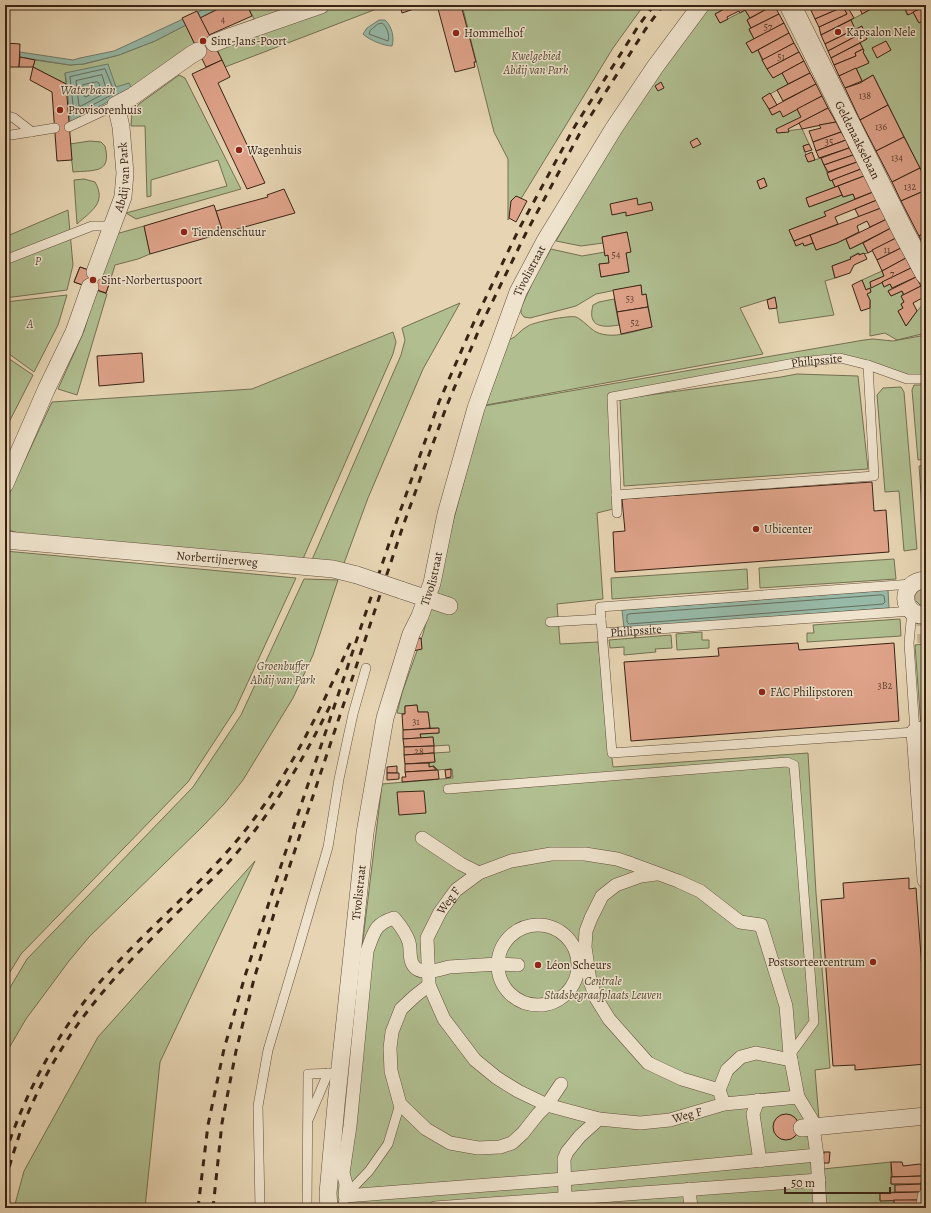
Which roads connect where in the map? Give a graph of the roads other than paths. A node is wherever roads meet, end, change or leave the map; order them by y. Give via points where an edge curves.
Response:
1 (321, 5) edge
2 (701, 5) edge
3 (790, 5) edge
4 (214, 43) dead end
5 (198, 51) dead end
6 (116, 105) junction
7 (5, 115) edge
8 (69, 127) dead end
9 (54, 128) dead end
10 (32, 132) junction
11 (5, 136) edge
12 (113, 226) junction
13 (5, 260) edge
14 (926, 274) edge
15 (868, 365) junction
16 (926, 379) edge
17 (5, 484) edge
18 (616, 495) junction
19 (617, 513) dead end
20 (5, 540) edge
21 (919, 582) edge
22 (426, 598) junction
23 (449, 606) dead end
24 (919, 613) edge
25 (600, 619) junction
26 (550, 622) dead end
27 (602, 634) junction
28 (366, 668) dead end
29 (920, 731) edge
30 (448, 788) dead end
31 (422, 838) dead end
32 (925, 862) edge
33 (479, 873) junction
34 (658, 874) junction
35 (926, 880) edge
36 (498, 964) junction
37 (518, 965) dead end
38 (428, 971) junction
39 (429, 986) junction
40 (790, 1057) junction
41 (334, 1073) junction
42 (561, 1084) dead end
43 (719, 1090) junction
44 (798, 1097) junction
45 (758, 1100) junction
46 (400, 1104) junction
47 (724, 1104) junction
48 (547, 1105) junction
49 (926, 1116) edge
50 (599, 1120) junction
51 (307, 1121) junction
52 (808, 1127) junction
53 (816, 1155) junction
54 (760, 1161) junction
55 (565, 1179) junction
56 (819, 1180) junction
57 (689, 1189) junction
58 (926, 1197) edge
59 (344, 1202) edge
60 (563, 1203) edge
61 (260, 1208) edge
62 (307, 1208) edge
63 (329, 1208) edge
64 (435, 1208) edge
65 (691, 1208) edge
66 (820, 1208) edge
67 (925, 1208) edge

1 - 4 street
2 - 22 street, Tivolistraat via 614,128 545,241 518,292 476,408 446,514 432,583
3 - 14 street, Geldenaaksebaan
5 - 6 street
6 - 8 lane
6 - 12 street, Abdij van Park via 125,173 123,197
7 - 10 lane via 14,118
9 - 10 lane
10 - 11 lane
12 - 13 lane via 92,226
12 - 17 street, Abdij van Park via 74,332
15 - 16 lane, Philipssite via 907,379
15 - 18 lane, Philipssite via 840,358 800,362 612,397
15 - 18 lane via 874,476
18 - 19 lane
20 - 22 street, Norbertijnerweg, bridge via 333,569
21 - 24 street, Philipssite via 907,591 906,596 908,607
21 - 25 lane, Philipssite via 600,607
22 - 23 street, Norbertijnerweg
22 - 41 street, Tivolistraat via 411,634 386,718 365,833
24 - 27 lane, Philipssite
24 - 29 lane, Philipssite via 909,643
25 - 26 lane
25 - 27 lane, Philipssite
27 - 29 lane via 612,753
28 - 61 lane via 353,714 328,847 268,1050 258,1106
29 - 32 street, Philipssite
30 - 40 lane via 787,762 794,765 814,1022
31 - 33 street
32 - 35 street, Philipssite
33 - 34 street, Weg F via 511,861 551,854 585,854 617,859
33 - 38 street, Weg F via 456,890 440,912 427,938
34 - 40 street, Weg F via 700,892 740,922 761,925 786,1006
34 - 43 street via 641,876 616,885 602,896 586,931 585,947 590,980 596,998 609,1019 648,1063 682,1079
36 - 36 street via 499,953 510,936 529,926 539,925 559,931 567,938 574,946 578,966 572,986 565,994 557,1001 538,1006 526,1004 508,993 502,984
36 - 37 street
36 - 38 street
38 - 39 street, Weg F
38 - 59 street via 416,969 412,964 410,943 394,918 378,925 367,951 343,1173 346,1184
39 - 46 street via 401,1010 392,1032 391,1071
39 - 48 street, Weg F via 444,1019 475,1060 497,1078
40 - 43 street via 756,1053 741,1056 727,1070
40 - 44 street, Weg F
41 - 51 lane
41 - 51 lane via 308,1074
41 - 63 street, Tivolistraat
42 - 48 street
43 - 47 street
44 - 45 street, Weg F
44 - 52 street, Weg F via 812,1120
45 - 47 street, Weg F
45 - 54 street via 753,1114
46 - 48 street via 438,1137 450,1143 478,1148 500,1147 512,1142
46 - 59 lane via 388,1144
47 - 50 street, Weg F via 670,1120 640,1123
48 - 50 street, Weg F
49 - 52 street
50 - 55 street via 580,1136 568,1152 564,1159
51 - 62 lane
52 - 53 street, Weg F
53 - 54 street
53 - 56 street, Weg F
54 - 55 street
55 - 59 street
55 - 60 street
56 - 57 street
56 - 66 street, Weg F
57 - 60 street
57 - 65 street
58 - 67 street
60 - 64 street

